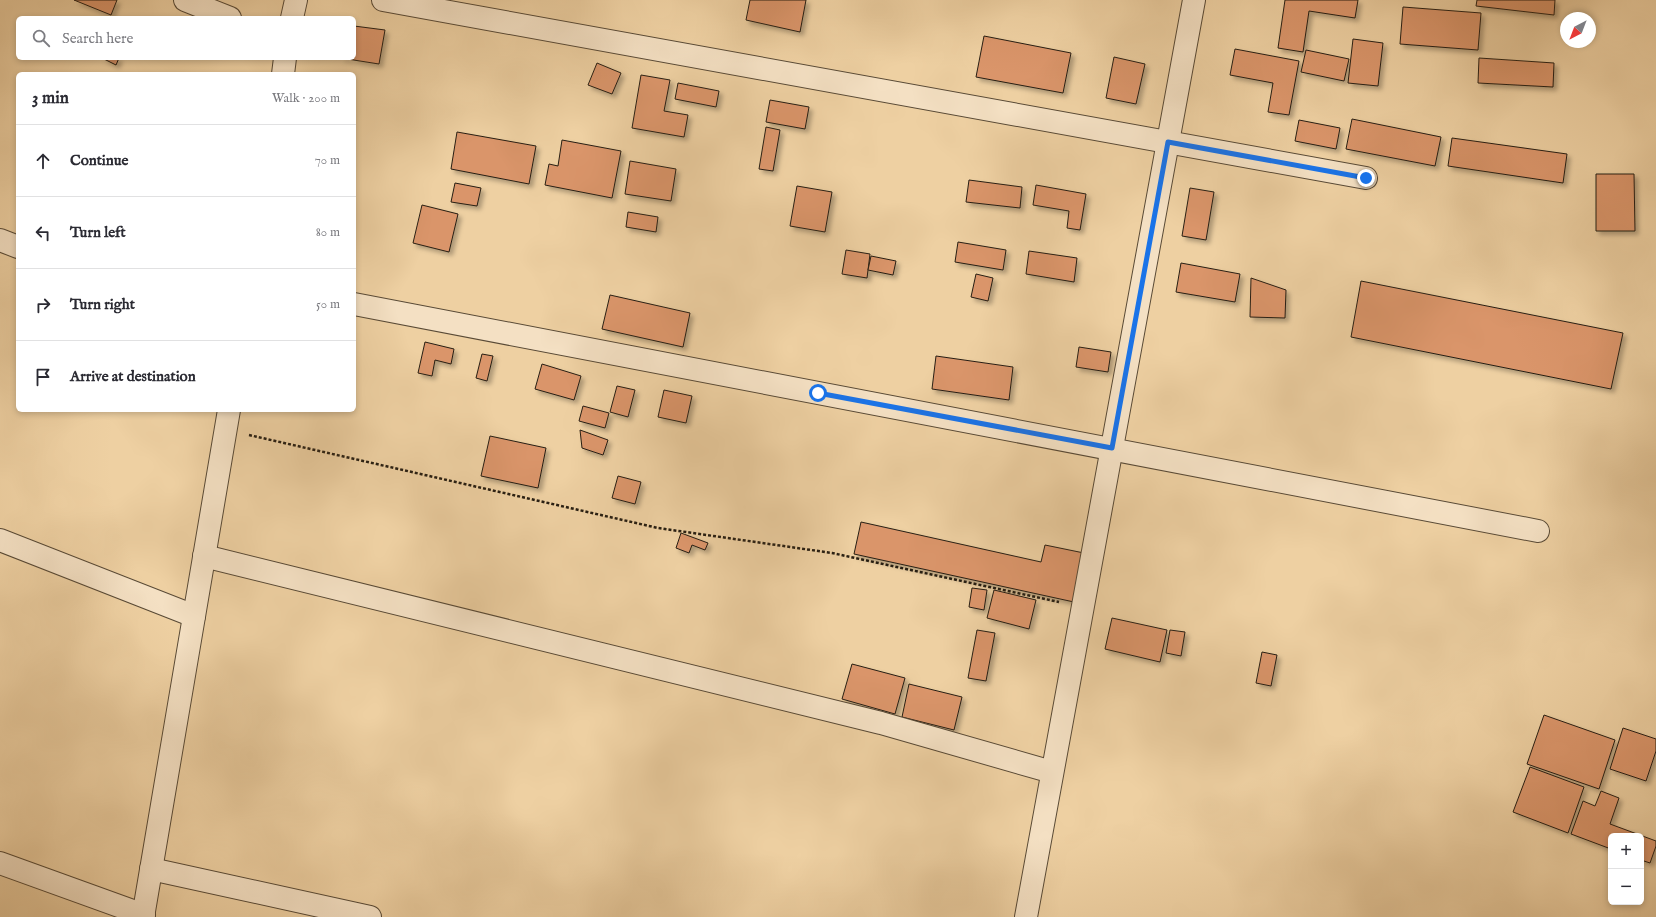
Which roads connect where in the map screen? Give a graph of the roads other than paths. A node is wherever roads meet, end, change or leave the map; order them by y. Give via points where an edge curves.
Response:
1 (186, 0) edge
2 (296, 0) edge
3 (383, 0) edge
4 (1194, 0) edge
5 (225, 16) edge
6 (292, 16) edge
7 (286, 60) edge
8 (283, 72) edge
9 (1168, 142) junction
10 (1366, 178) dead end
11 (0, 240) edge
12 (16, 246) edge
13 (356, 304) edge
14 (227, 420) edge
15 (1112, 448) junction
16 (1538, 531) dead end
17 (0, 540) edge
18 (204, 556) junction
19 (194, 616) junction
20 (1052, 772) junction
21 (0, 862) edge
22 (151, 869) junction
23 (144, 916) edge
24 (370, 917) edge
25 (1026, 917) edge

1 - 5 street
2 - 6 street
3 - 9 street
4 - 9 street
7 - 8 street
9 - 10 street
9 - 15 street
11 - 12 street
13 - 15 street
14 - 18 street
15 - 16 street
15 - 20 street
17 - 19 street
18 - 19 street
18 - 20 street via 881,723
19 - 22 street
20 - 25 street
21 - 23 street
22 - 23 street
22 - 24 street

